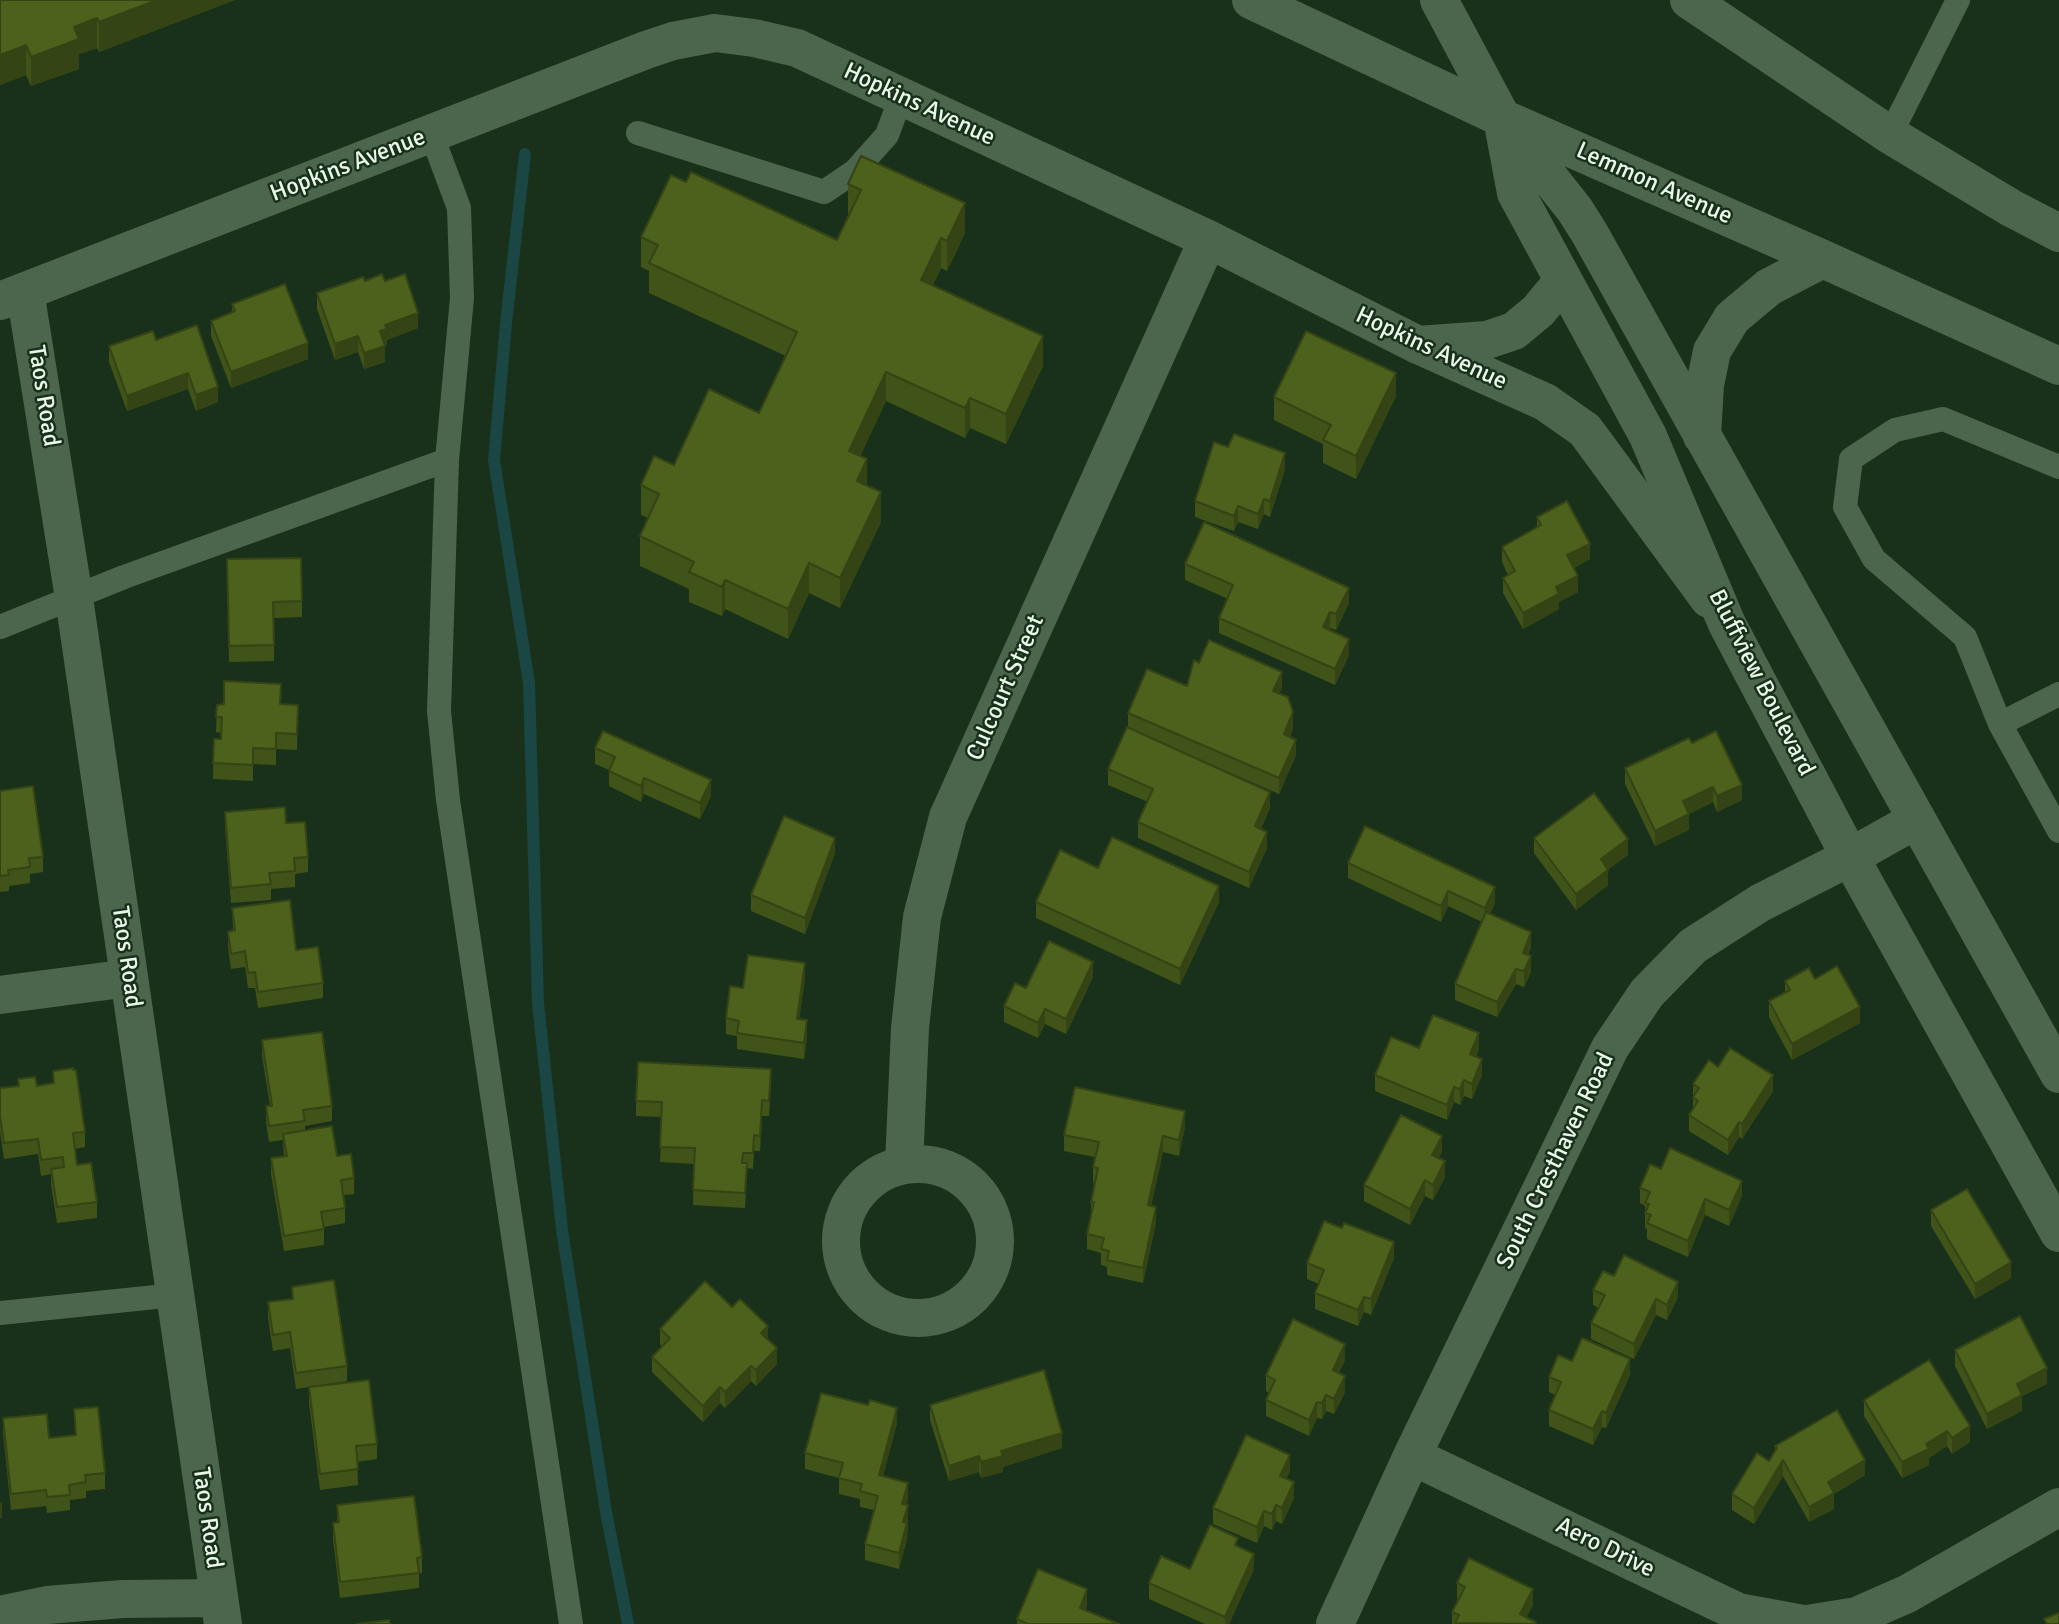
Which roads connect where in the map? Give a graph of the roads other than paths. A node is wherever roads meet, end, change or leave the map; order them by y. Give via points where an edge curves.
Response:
1 (1251, 0) edge
2 (1439, 0) edge
3 (1689, 0) edge
4 (1958, 0) edge
5 (901, 97) junction
6 (1502, 118) junction
7 (638, 132) dead end
8 (431, 133) junction
9 (1890, 135) junction
10 (2059, 233) edge
11 (1208, 239) junction
12 (1824, 258) junction
13 (1563, 281) junction
14 (12, 296) edge
15 (1418, 345) junction
16 (2059, 366) edge
17 (1702, 436) junction
18 (447, 460) junction
19 (2059, 467) edge
20 (74, 598) junction
21 (1727, 624) junction
22 (0, 627) edge
23 (2059, 694) edge
24 (2000, 724) junction
25 (1916, 820) junction
26 (2059, 831) edge
27 (1850, 857) junction
28 (130, 978) junction
29 (0, 995) edge
30 (2059, 1074) edge
31 (904, 1165) junction
32 (2059, 1233) edge
33 (174, 1295) junction
34 (0, 1313) edge
35 (1412, 1456) junction
36 (2059, 1507) edge
37 (221, 1611) edge
38 (0, 1615) edge
39 (571, 1624) edge
40 (1335, 1624) edge
41 (1805, 1624) edge

1 - 6 street, Lemmon Avenue
2 - 6 street, Bluffview Boulevard
3 - 9 street
4 - 9 lane
5 - 7 lane via 887,135 855,171 824,192
5 - 8 street, Hopkins Avenue via 797,48 715,33 646,50
5 - 11 street, Hopkins Avenue
6 - 12 street, Lemmon Avenue
6 - 13 street, Bluffview Boulevard via 1516,193
6 - 17 street, Bluffview Boulevard via 1586,226
8 - 14 street, Hopkins Avenue
8 - 18 lane via 458,208 461,298
9 - 10 street
11 - 15 street, Hopkins Avenue
11 - 31 street, Culcourt Street via 948,817 922,917 910,1028
12 - 16 street, Lemmon Avenue
12 - 17 street via 1769,287 1732,318 1712,351
13 - 15 street via 1514,331 1487,340
13 - 21 street, Bluffview Boulevard via 1648,436
14 - 20 street, Taos Road
15 - 21 street, Hopkins Avenue via 1545,402 1584,430
17 - 25 street, Bluffview Boulevard
18 - 20 lane
18 - 39 lane via 439,711 446,787
19 - 24 lane via 1943,418 1895,429 1851,459 1845,507 1868,549 1965,637
20 - 22 lane
20 - 28 street, Taos Road
21 - 27 street, Bluffview Boulevard
23 - 24 lane
24 - 26 lane
25 - 27 street, South Cresthaven Road
25 - 30 street, Bluffview Boulevard
27 - 32 street, Bluffview Boulevard
27 - 35 street, South Cresthaven Road via 1760,903 1693,946 1647,992 1610,1048
28 - 29 street
28 - 33 street, Taos Road
31 - 31 street via 868,1181 855,1196 845,1213 841,1252 858,1292 875,1306 917,1319 961,1306 985,1279 996,1246 994,1223 985,1201 970,1184 950,1171
33 - 34 lane
33 - 37 street, Taos Road
35 - 40 street, South Cresthaven Road
35 - 41 street, Aero Drive via 1738,1612
36 - 41 street, Aero Drive via 1906,1594 1857,1616
37 - 38 street via 123,1599 47,1605

